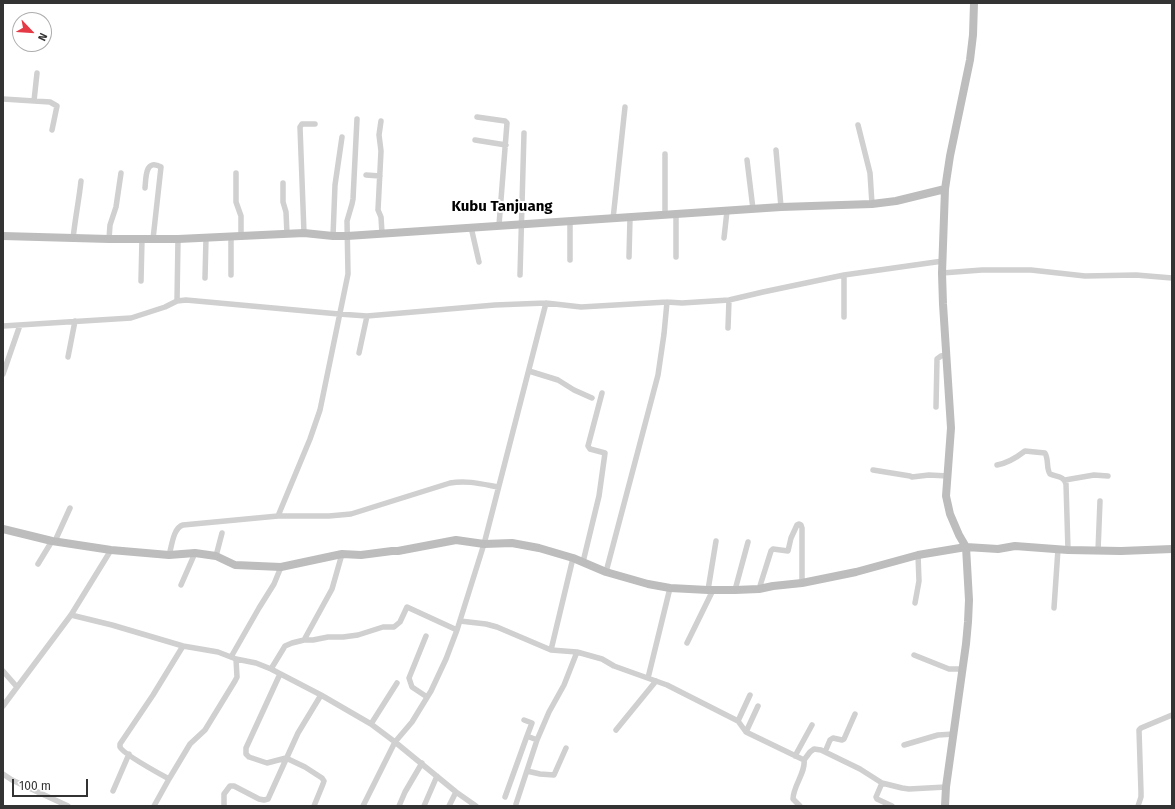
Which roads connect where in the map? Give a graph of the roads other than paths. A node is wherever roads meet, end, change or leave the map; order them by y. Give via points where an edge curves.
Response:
1 (974, 3) edge
2 (37, 72) dead end
3 (3, 100) edge
4 (34, 101) junction
5 (625, 107) dead end
6 (476, 117) dead end
7 (357, 119) dead end
8 (381, 121) dead end
9 (315, 124) dead end
10 (858, 125) dead end
11 (52, 130) dead end
12 (524, 133) dead end
13 (342, 137) dead end
14 (475, 140) dead end
15 (506, 145) junction
16 (776, 150) dead end
17 (665, 154) dead end
18 (747, 160) dead end
19 (121, 173) dead end
20 (236, 173) dead end
21 (366, 175) dead end
22 (380, 176) junction
23 (81, 181) dead end
24 (283, 183) dead end
25 (145, 188) dead end
26 (945, 189) junction
27 (872, 204) junction
28 (781, 207) junction
29 (753, 209) junction
30 (727, 211) junction
31 (676, 214) junction
32 (665, 215) junction
33 (630, 218) junction
34 (613, 219) junction
35 (570, 221) junction
36 (522, 224) junction
37 (499, 225) junction
38 (471, 227) junction
39 (304, 233) junction
40 (382, 233) junction
41 (287, 234) junction
42 (3, 236) edge
43 (241, 236) junction
44 (333, 236) junction
45 (347, 236) junction
46 (231, 237) junction
47 (206, 238) junction
48 (724, 238) dead end
49 (73, 239) junction
50 (142, 239) junction
51 (153, 239) junction
52 (178, 239) junction
53 (109, 240) junction
54 (629, 257) dead end
55 (676, 257) dead end
56 (570, 260) dead end
57 (942, 261) junction
58 (479, 262) dead end
59 (942, 273) junction
60 (231, 275) dead end
61 (520, 275) dead end
62 (844, 276) junction
63 (205, 278) dead end
64 (1172, 278) edge
65 (141, 281) dead end
66 (729, 300) junction
67 (177, 301) junction
68 (667, 302) junction
69 (546, 303) junction
70 (339, 314) junction
71 (367, 316) junction
72 (844, 317) dead end
73 (75, 321) junction
74 (20, 325) junction
75 (3, 326) edge
76 (728, 328) dead end
77 (359, 353) dead end
78 (946, 355) junction
79 (68, 357) dead end
80 (529, 371) junction
81 (3, 374) edge
82 (602, 394) dead end
83 (592, 398) dead end
84 (936, 407) dead end
85 (997, 465) dead end
86 (873, 470) dead end
87 (948, 476) junction
88 (1108, 476) dead end
89 (1065, 480) junction
90 (498, 487) junction
91 (1100, 501) dead end
92 (70, 508) dead end
93 (278, 516) junction
94 (3, 529) edge
95 (222, 533) dead end
96 (54, 541) junction
97 (716, 542) dead end
98 (748, 542) dead end
99 (484, 544) junction
100 (966, 547) junction
101 (1172, 548) edge
102 (1058, 549) junction
103 (111, 550) junction
104 (1068, 550) junction
105 (1098, 551) junction
106 (195, 553) junction
107 (342, 554) junction
108 (918, 554) junction
109 (169, 555) junction
110 (216, 556) junction
111 (573, 558) junction
112 (583, 562) junction
113 (38, 564) dead end
114 (281, 567) junction
115 (606, 572) junction
116 (802, 583) junction
117 (181, 585) dead end
118 (670, 588) junction
119 (759, 589) junction
120 (710, 590) junction
121 (736, 590) junction
122 (915, 603) dead end
123 (1054, 608) dead end
124 (71, 615) junction
125 (460, 621) junction
126 (457, 630) junction
127 (426, 636) dead end
128 (304, 640) junction
129 (687, 643) dead end
130 (183, 646) junction
131 (551, 650) junction
132 (577, 652) junction
133 (914, 655) dead end
134 (233, 658) junction
135 (271, 669) junction
136 (962, 670) junction
137 (3, 671) edge
138 (280, 674) junction
139 (648, 678) junction
140 (656, 682) junction
141 (397, 683) dead end
142 (17, 687) junction
143 (321, 695) junction
144 (750, 695) dead end
145 (427, 697) junction
146 (3, 706) edge
147 (758, 706) dead end
148 (856, 714) dead end
149 (1172, 715) edge
150 (524, 720) dead end
151 (738, 721) junction
152 (371, 724) junction
153 (812, 725) dead end
154 (616, 730) dead end
155 (746, 732) junction
156 (954, 734) junction
157 (526, 736) junction
158 (537, 740) junction
159 (395, 742) junction
160 (904, 745) dead end
161 (566, 748) dead end
162 (825, 752) junction
163 (129, 754) junction
164 (795, 756) junction
165 (286, 758) junction
166 (804, 760) junction
167 (422, 763) junction
168 (527, 771) junction
169 (3, 774) edge
170 (437, 776) junction
171 (169, 779) junction
172 (882, 783) junction
173 (946, 787) junction
174 (113, 791) dead end
175 (456, 792) junction
176 (505, 797) dead end
177 (516, 804) dead end
178 (68, 806) edge
179 (154, 806) edge
180 (224, 806) edge
181 (314, 806) edge
182 (364, 806) edge
183 (399, 806) edge
184 (424, 806) edge
185 (449, 806) edge
186 (476, 806) edge
187 (800, 806) edge
188 (892, 806) edge
189 (945, 806) edge
190 (1138, 806) edge

1 - 26 street via 970,60
2 - 4 street
3 - 4 street
4 - 11 street via 50,102 57,106
5 - 34 street
6 - 15 street via 505,121
7 - 45 street via 353,198 347,222
8 - 22 street
9 - 39 street via 302,124 300,127
10 - 27 street via 870,173
12 - 36 street
13 - 44 street via 336,172
14 - 15 street
15 - 37 street
16 - 28 street
17 - 32 street
18 - 29 street
19 - 53 street
20 - 43 street via 236,202 241,216
21 - 22 street
22 - 40 street via 378,210
23 - 49 street
24 - 41 street
25 - 51 street via 147,169 151,165 161,167
26 - 27 street
26 - 57 street
27 - 28 street
28 - 29 street
29 - 30 street
30 - 31 street
30 - 48 street
31 - 32 street
31 - 55 street
32 - 33 street
33 - 34 street
33 - 54 street
34 - 35 street
35 - 36 street
35 - 56 street
36 - 37 street
36 - 61 street
37 - 38 street
38 - 40 street
38 - 58 street
39 - 41 street
39 - 44 street
40 - 45 street
41 - 43 street
42 - 49 street
43 - 46 street
44 - 45 street
45 - 70 street via 348,274
46 - 47 street
46 - 60 street
47 - 52 street
47 - 63 street
49 - 53 street
50 - 51 street
50 - 53 street
50 - 65 street
51 - 52 street
52 - 67 street
57 - 59 street
57 - 62 street
59 - 64 street via 1031,270 1085,276 1136,275
59 - 78 street
62 - 66 street
62 - 72 street
66 - 68 street
66 - 76 street
67 - 70 street
67 - 73 street via 131,318
68 - 69 street via 581,307
68 - 115 street via 658,375
69 - 71 street
69 - 80 street
70 - 71 street
70 - 93 street via 320,410
71 - 77 street
73 - 74 street
73 - 79 street
74 - 75 street
74 - 81 street
78 - 84 street via 938,359
78 - 87 street via 951,428
80 - 83 street via 558,380
80 - 90 street
82 - 112 street via 588,446 590,449 605,453 604,463
85 - 89 street via 1006,463 1025,451 1045,453 1048,458 1048,472
86 - 87 street via 912,477
87 - 100 street via 947,505
88 - 89 street
89 - 104 street
90 - 93 street via 459,481 351,514
90 - 99 street
91 - 105 street
92 - 96 street
93 - 109 street via 179,526
94 - 96 street
95 - 110 street
96 - 103 street
96 - 113 street
97 - 120 street
98 - 121 street
99 - 107 street via 456,540 398,551 361,555
99 - 111 street via 512,543
99 - 125 street
100 - 102 street via 998,549 1015,546
100 - 108 street
100 - 136 street via 969,600
101 - 105 street
102 - 104 street
102 - 123 street
103 - 109 street
103 - 124 street
104 - 105 street
106 - 109 street
106 - 110 street
106 - 117 street
107 - 114 street
107 - 128 street via 332,589
108 - 116 street via 856,572
108 - 122 street
110 - 114 street via 236,565
111 - 112 street
111 - 131 street
112 - 115 street
114 - 134 street
115 - 118 street
116 - 119 street
116 - 119 street via 802,528 799,524 791,538 788,551 771,551
118 - 120 street
118 - 139 street
119 - 121 street
120 - 121 street
120 - 129 street
124 - 130 street
124 - 142 street
125 - 126 street
125 - 131 street via 497,627
126 - 128 street via 407,607 396,626 383,627 358,635
126 - 145 street via 446,660
127 - 145 street via 409,678 412,687
128 - 135 street via 285,646
130 - 134 street via 218,652
130 - 163 street via 120,744
131 - 132 street
132 - 139 street via 602,659
132 - 158 street
133 - 136 street via 949,669
134 - 135 street
134 - 171 street via 237,677 235,681 205,730 190,744
135 - 138 street
136 - 156 street
137 - 142 street
138 - 143 street
138 - 165 street via 246,754 267,763
139 - 140 street
140 - 151 street via 667,685
140 - 154 street
141 - 152 street
142 - 146 street
143 - 152 street
143 - 165 street
144 - 151 street
145 - 159 street via 412,722
147 - 155 street
148 - 162 street via 844,739 830,740
149 - 190 street via 1139,730 1141,797
150 - 157 street via 532,724
151 - 155 street
152 - 159 street
153 - 164 street
155 - 164 street
156 - 160 street via 938,735
156 - 173 street
157 - 158 street
157 - 176 street
158 - 168 street
159 - 167 street
159 - 182 street
161 - 168 street via 554,775
162 - 166 street via 814,749
162 - 172 street
163 - 171 street
163 - 174 street
164 - 166 street
165 - 180 street via 267,800 230,786 224,794
165 - 181 street via 305,767 324,781
166 - 187 street via 793,797
167 - 170 street
167 - 183 street
168 - 177 street
169 - 178 street
170 - 175 street
170 - 184 street
171 - 179 street
172 - 173 street via 909,789
172 - 188 street via 876,797
173 - 189 street
175 - 185 street
175 - 186 street

